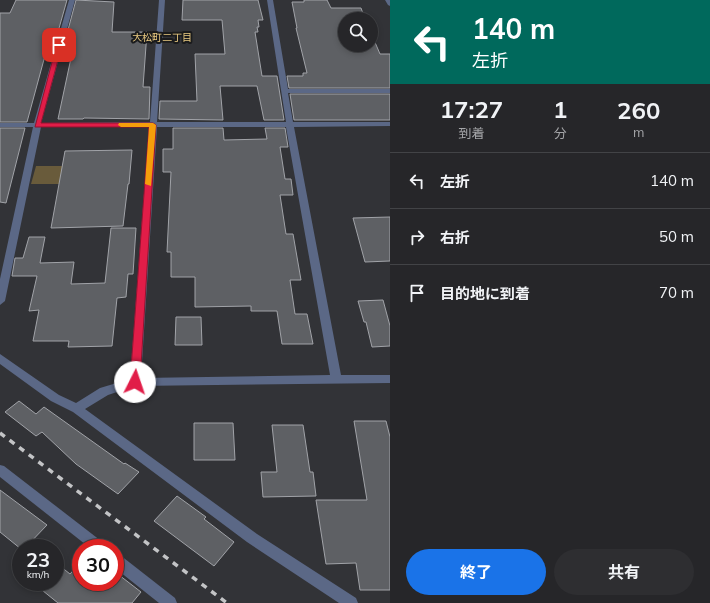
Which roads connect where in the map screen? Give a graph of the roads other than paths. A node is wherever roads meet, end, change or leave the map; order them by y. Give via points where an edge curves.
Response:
1 (72, 0) edge
2 (162, 0) edge
3 (270, 0) edge
4 (388, 0) edge
5 (390, 4) edge
6 (286, 91) junction
7 (390, 91) edge
8 (390, 124) edge
9 (0, 125) edge
10 (37, 125) junction
11 (153, 125) junction
12 (291, 125) junction
13 (0, 301) edge
14 (0, 358) edge
15 (390, 379) edge
16 (336, 380) junction
17 (135, 382) junction
18 (77, 410) junction
19 (0, 470) edge
20 (88, 539) edge
21 (124, 567) edge
22 (170, 603) edge
23 (351, 603) edge

1 - 10 street
2 - 11 street
3 - 6 street
4 - 5 street
6 - 7 street
6 - 12 street
8 - 12 street
9 - 10 street
10 - 11 street
10 - 13 street
11 - 12 street
11 - 17 street
12 - 16 street
14 - 18 street via 55,398
15 - 16 street
16 - 17 street
17 - 18 street via 108,388
18 - 23 street via 252,538
19 - 20 street
21 - 22 street

